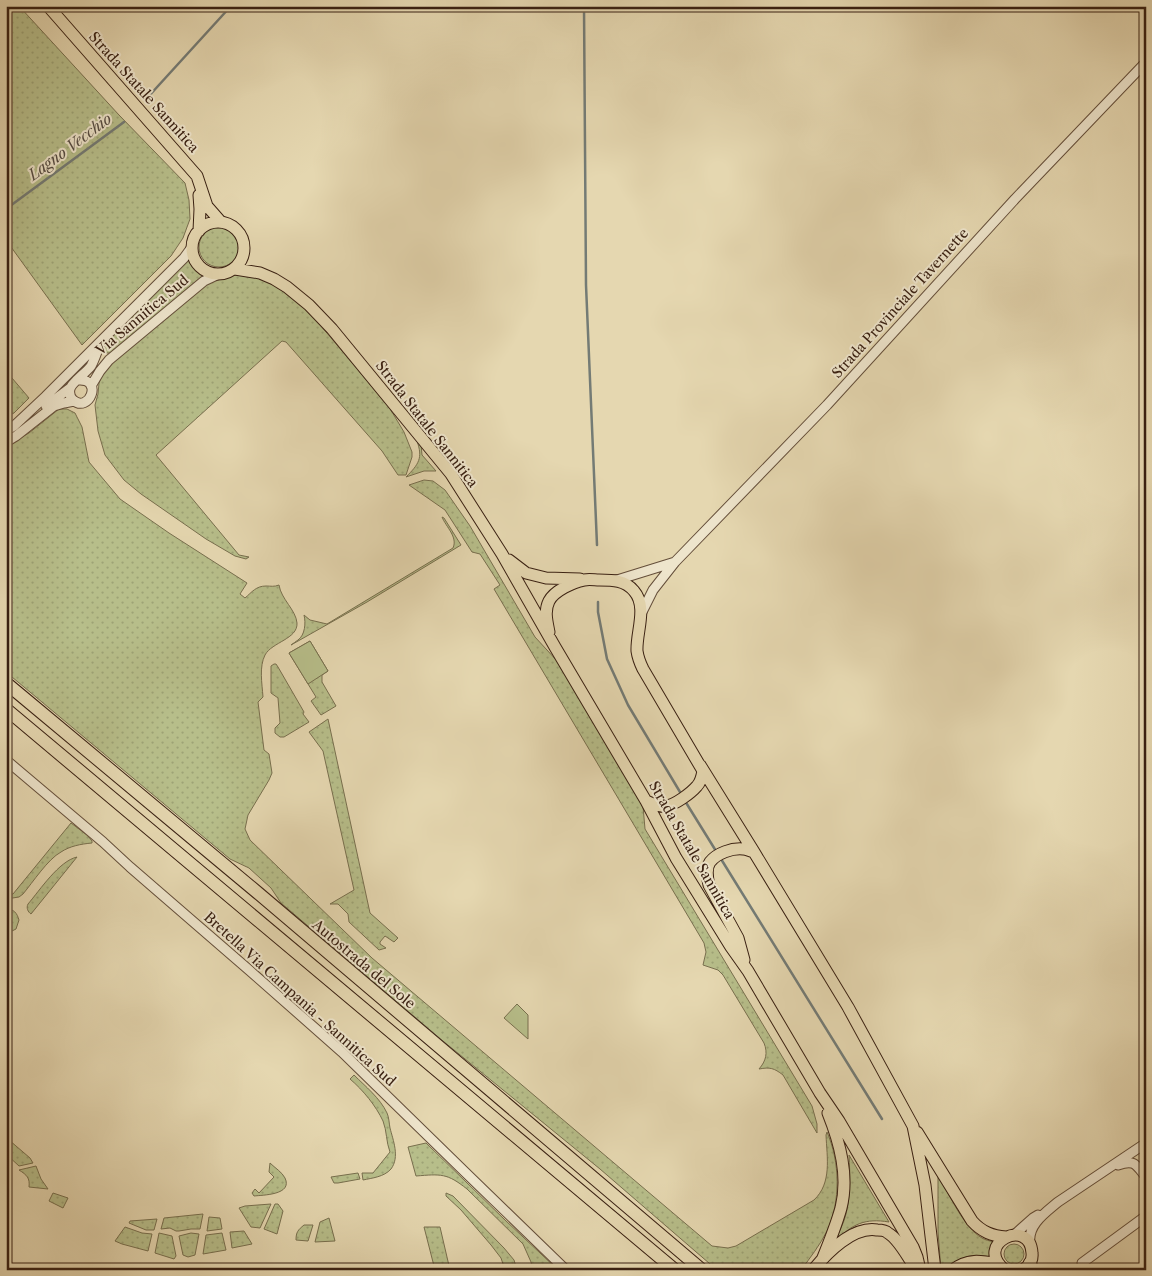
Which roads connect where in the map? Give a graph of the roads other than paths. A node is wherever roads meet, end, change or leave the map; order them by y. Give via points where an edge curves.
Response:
1 (48, 6) edge
2 (1146, 62) edge
3 (197, 176) junction
4 (221, 222) junction
5 (199, 231) junction
6 (192, 247) junction
7 (244, 254) junction
8 (234, 269) junction
9 (260, 273) junction
10 (219, 274) junction
11 (104, 338) junction
12 (78, 380) junction
13 (91, 386) junction
14 (70, 388) junction
15 (74, 401) junction
16 (29, 413) junction
17 (6, 431) edge
18 (6, 442) edge
19 (502, 554) junction
20 (675, 562) junction
21 (584, 580) junction
22 (617, 580) junction
23 (640, 617) junction
24 (555, 647) junction
25 (6, 682) edge
26 (6, 708) edge
27 (6, 760) edge
28 (701, 768) junction
29 (646, 801) junction
30 (754, 852) junction
31 (748, 971) junction
32 (820, 1093) junction
33 (913, 1126) junction
34 (1146, 1143) edge
35 (1109, 1168) junction
36 (1146, 1177) edge
37 (1052, 1208) junction
38 (1146, 1216) edge
39 (1010, 1236) junction
40 (1030, 1244) junction
41 (822, 1260) junction
42 (1082, 1263) dead end
43 (1002, 1267) edge
44 (1028, 1267) edge
45 (566, 1270) edge
46 (675, 1270) edge
47 (702, 1270) edge
48 (814, 1270) edge
49 (918, 1270) edge
50 (935, 1270) edge
51 (953, 1270) edge

1 - 3 main road, Strada Statale Sannitica
2 - 20 street, Strada Provinciale Tavernette via 1015,199 827,405
3 - 4 main road, Strada Statale Sannitica via 207,206
3 - 5 main road
4 - 5 main road
4 - 7 main road via 237,230 242,237
5 - 6 main road, Via Sannitica Sud
6 - 10 main road, Via Sannitica Sud via 197,263 210,273
6 - 11 street, Via Sannitica Sud
7 - 8 main road
7 - 9 main road, Strada Statale Sannitica
8 - 9 main road, Strada Statale Sannitica
8 - 10 main road, Via Sannitica Sud
9 - 19 main road, Strada Statale Sannitica via 287,288 332,329 451,474
10 - 13 street, Via Sannitica Sud via 204,281 109,360
11 - 12 street, Via Sannitica Sud via 90,367
11 - 16 street, Via Sannitica Sud
12 - 13 street
12 - 14 street, Via Sannitica Sud
13 - 15 street, Via Sannitica Sud via 88,400 82,403
14 - 15 street
14 - 16 street, Via Sannitica Sud via 44,407
15 - 18 street, Via Sannitica Sud via 54,406
16 - 17 street, Via Sannitica Sud
19 - 21 main road via 526,574
19 - 24 main road, Strada Statale Sannitica
20 - 22 street, Strada Provinciale Tavernette
20 - 23 street, Strada Provinciale Tavernette via 653,590
21 - 22 main road, Strada Statale Sannitica
21 - 24 main road, Strada Statale Sannitica via 560,590 550,600 546,615
22 - 23 main road via 634,591 640,603
23 - 28 main road via 639,660
24 - 29 main road, Strada Statale Sannitica
25 - 47 highway, Autostrada del Sole
26 - 46 highway
27 - 45 street, Bretella Via Campania - Sannitica Sud via 342,1052
28 - 29 main road via 698,785 674,803 657,806
28 - 30 main road
29 - 31 main road, Strada Statale Sannitica via 676,858
30 - 31 main road via 742,849 719,854 710,862 707,875 709,885 738,938
30 - 33 main road via 848,1008
31 - 32 main road, Strada Statale Sannitica
32 - 41 main road, Strada Statale Sannitica via 840,1149 844,1176 841,1206
32 - 49 main road, Strada Statale Sannitica via 908,1239 917,1257
33 - 39 main road via 977,1227 987,1234
33 - 50 main road via 925,1185
34 - 35 street
35 - 36 street via 1126,1162 1134,1163
35 - 37 street
37 - 39 street
37 - 40 street via 1036,1222
38 - 42 street
39 - 40 main road via 1023,1238
39 - 43 main road via 996,1249 996,1259
40 - 44 main road via 1032,1257
41 - 48 main road, Strada Statale Sannitica
41 - 49 main road, Strada Statale Sannitica via 841,1242 870,1228 887,1231
43 - 51 main road via 973,1261 962,1263

